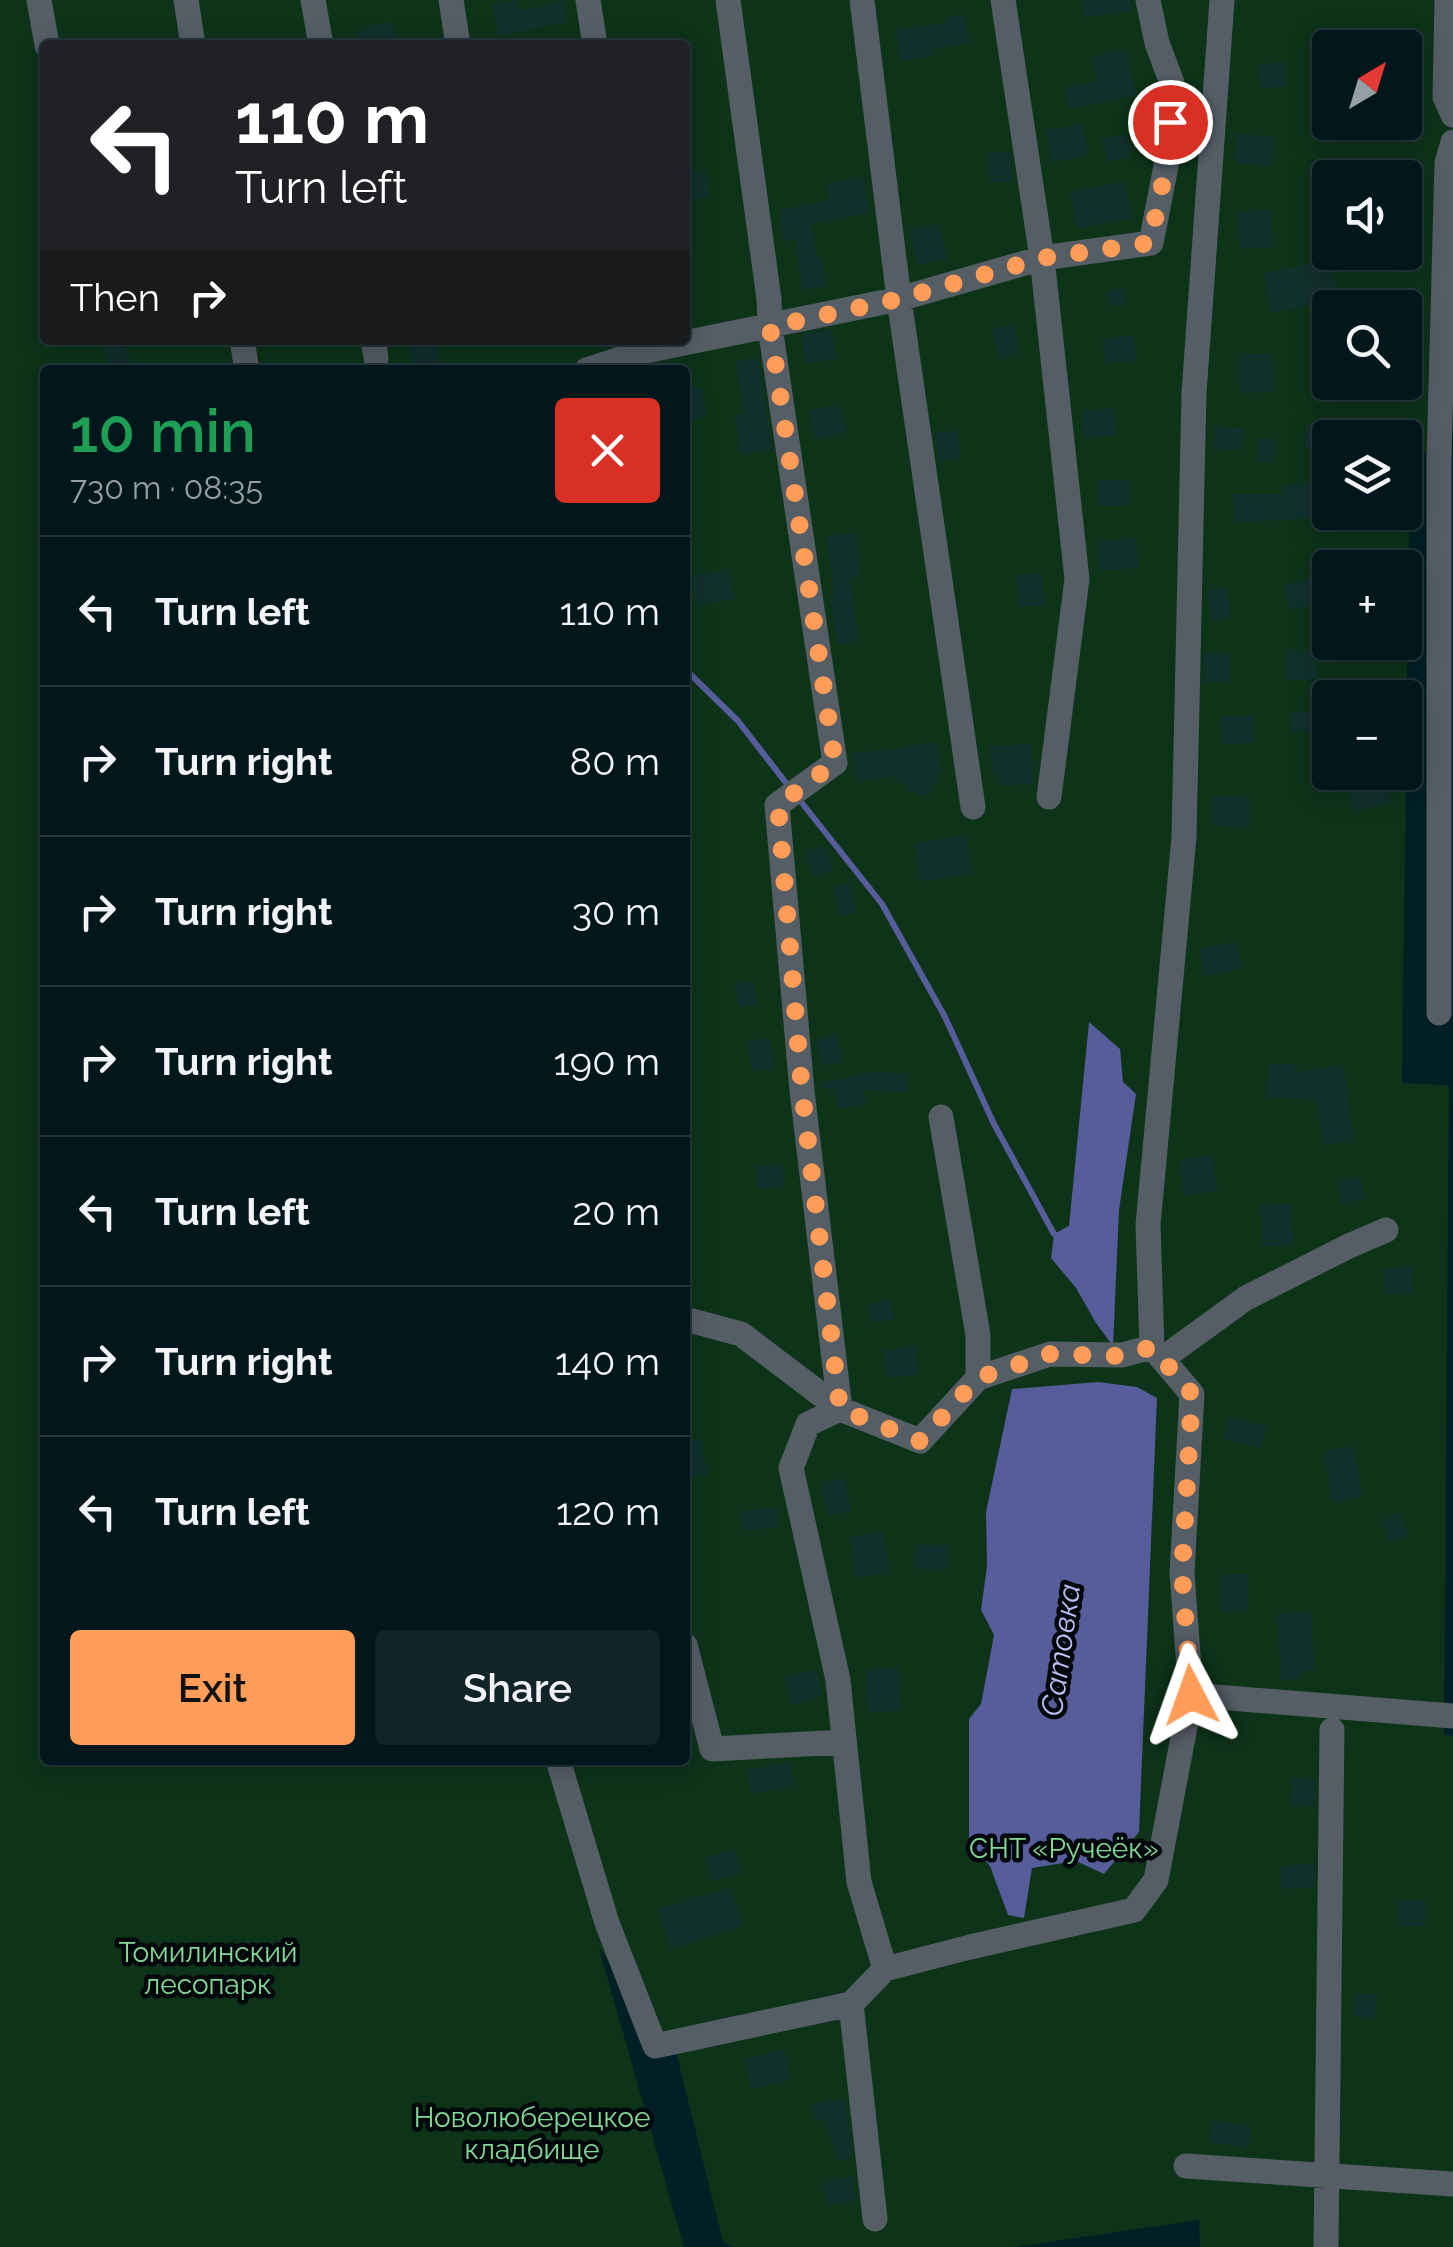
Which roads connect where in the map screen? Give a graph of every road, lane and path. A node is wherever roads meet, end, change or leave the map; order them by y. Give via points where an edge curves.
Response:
1 (40, 0) edge
2 (186, 0) edge
3 (313, 0) edge
4 (451, 0) edge
5 (588, 0) edge
6 (728, 0) edge
7 (862, 0) edge
8 (1003, 0) edge
9 (1148, 0) edge
10 (1222, 0) edge
11 (1447, 0) edge
12 (47, 40) edge
13 (192, 40) edge
14 (320, 40) edge
15 (457, 40) edge
16 (594, 40) edge
17 (1453, 116) edge
18 (1453, 142) edge
19 (1042, 258) junction
20 (899, 299) junction
21 (770, 327) junction
22 (690, 344) edge
23 (686, 345) edge
24 (644, 354) edge
25 (605, 365) edge
26 (1049, 797) dead end
27 (973, 807) dead end
28 (1438, 1013) dead end
29 (941, 1116) dead end
30 (1386, 1230) dead end
31 (690, 1319) edge
32 (1157, 1353) junction
33 (978, 1378) junction
34 (840, 1409) junction
35 (690, 1664) edge
36 (1191, 1695) junction
37 (1453, 1716) edge
38 (1332, 1730) dead end
39 (844, 1742) junction
40 (560, 1765) edge
41 (885, 1969) junction
42 (851, 2004) junction
43 (1186, 2166) dead end
44 (1327, 2174) junction
45 (1453, 2184) edge
46 (875, 2219) dead end
47 (1326, 2247) edge

1 - 12 street
2 - 13 street
3 - 14 street
4 - 15 street
5 - 16 street
6 - 21 street
7 - 20 street
8 - 19 street
9 - 19 street via 1172,83 1167,162 1150,243
10 - 32 street via 1194,394 1184,837 1148,1225
11 - 17 street via 1444,97
18 - 28 street via 1447,163 1439,459
19 - 20 street
19 - 26 street via 1077,579
20 - 21 street
20 - 27 street
21 - 22 street
21 - 34 street via 835,763 778,805 802,1091
23 - 24 street
24 - 25 street
29 - 33 street via 978,1334
30 - 32 street via 1246,1298
31 - 34 street via 741,1334
32 - 33 street via 1050,1354
32 - 36 street via 1192,1394 1182,1573
33 - 34 street via 920,1441
34 - 39 street via 808,1424 791,1468 838,1680
35 - 39 street via 712,1750
36 - 37 street
36 - 41 street via 1156,1880 1134,1910
38 - 44 street
39 - 41 street via 859,1882
40 - 42 street via 607,1923 655,2046
41 - 42 street
42 - 46 street
43 - 44 street
44 - 45 street
44 - 47 street

